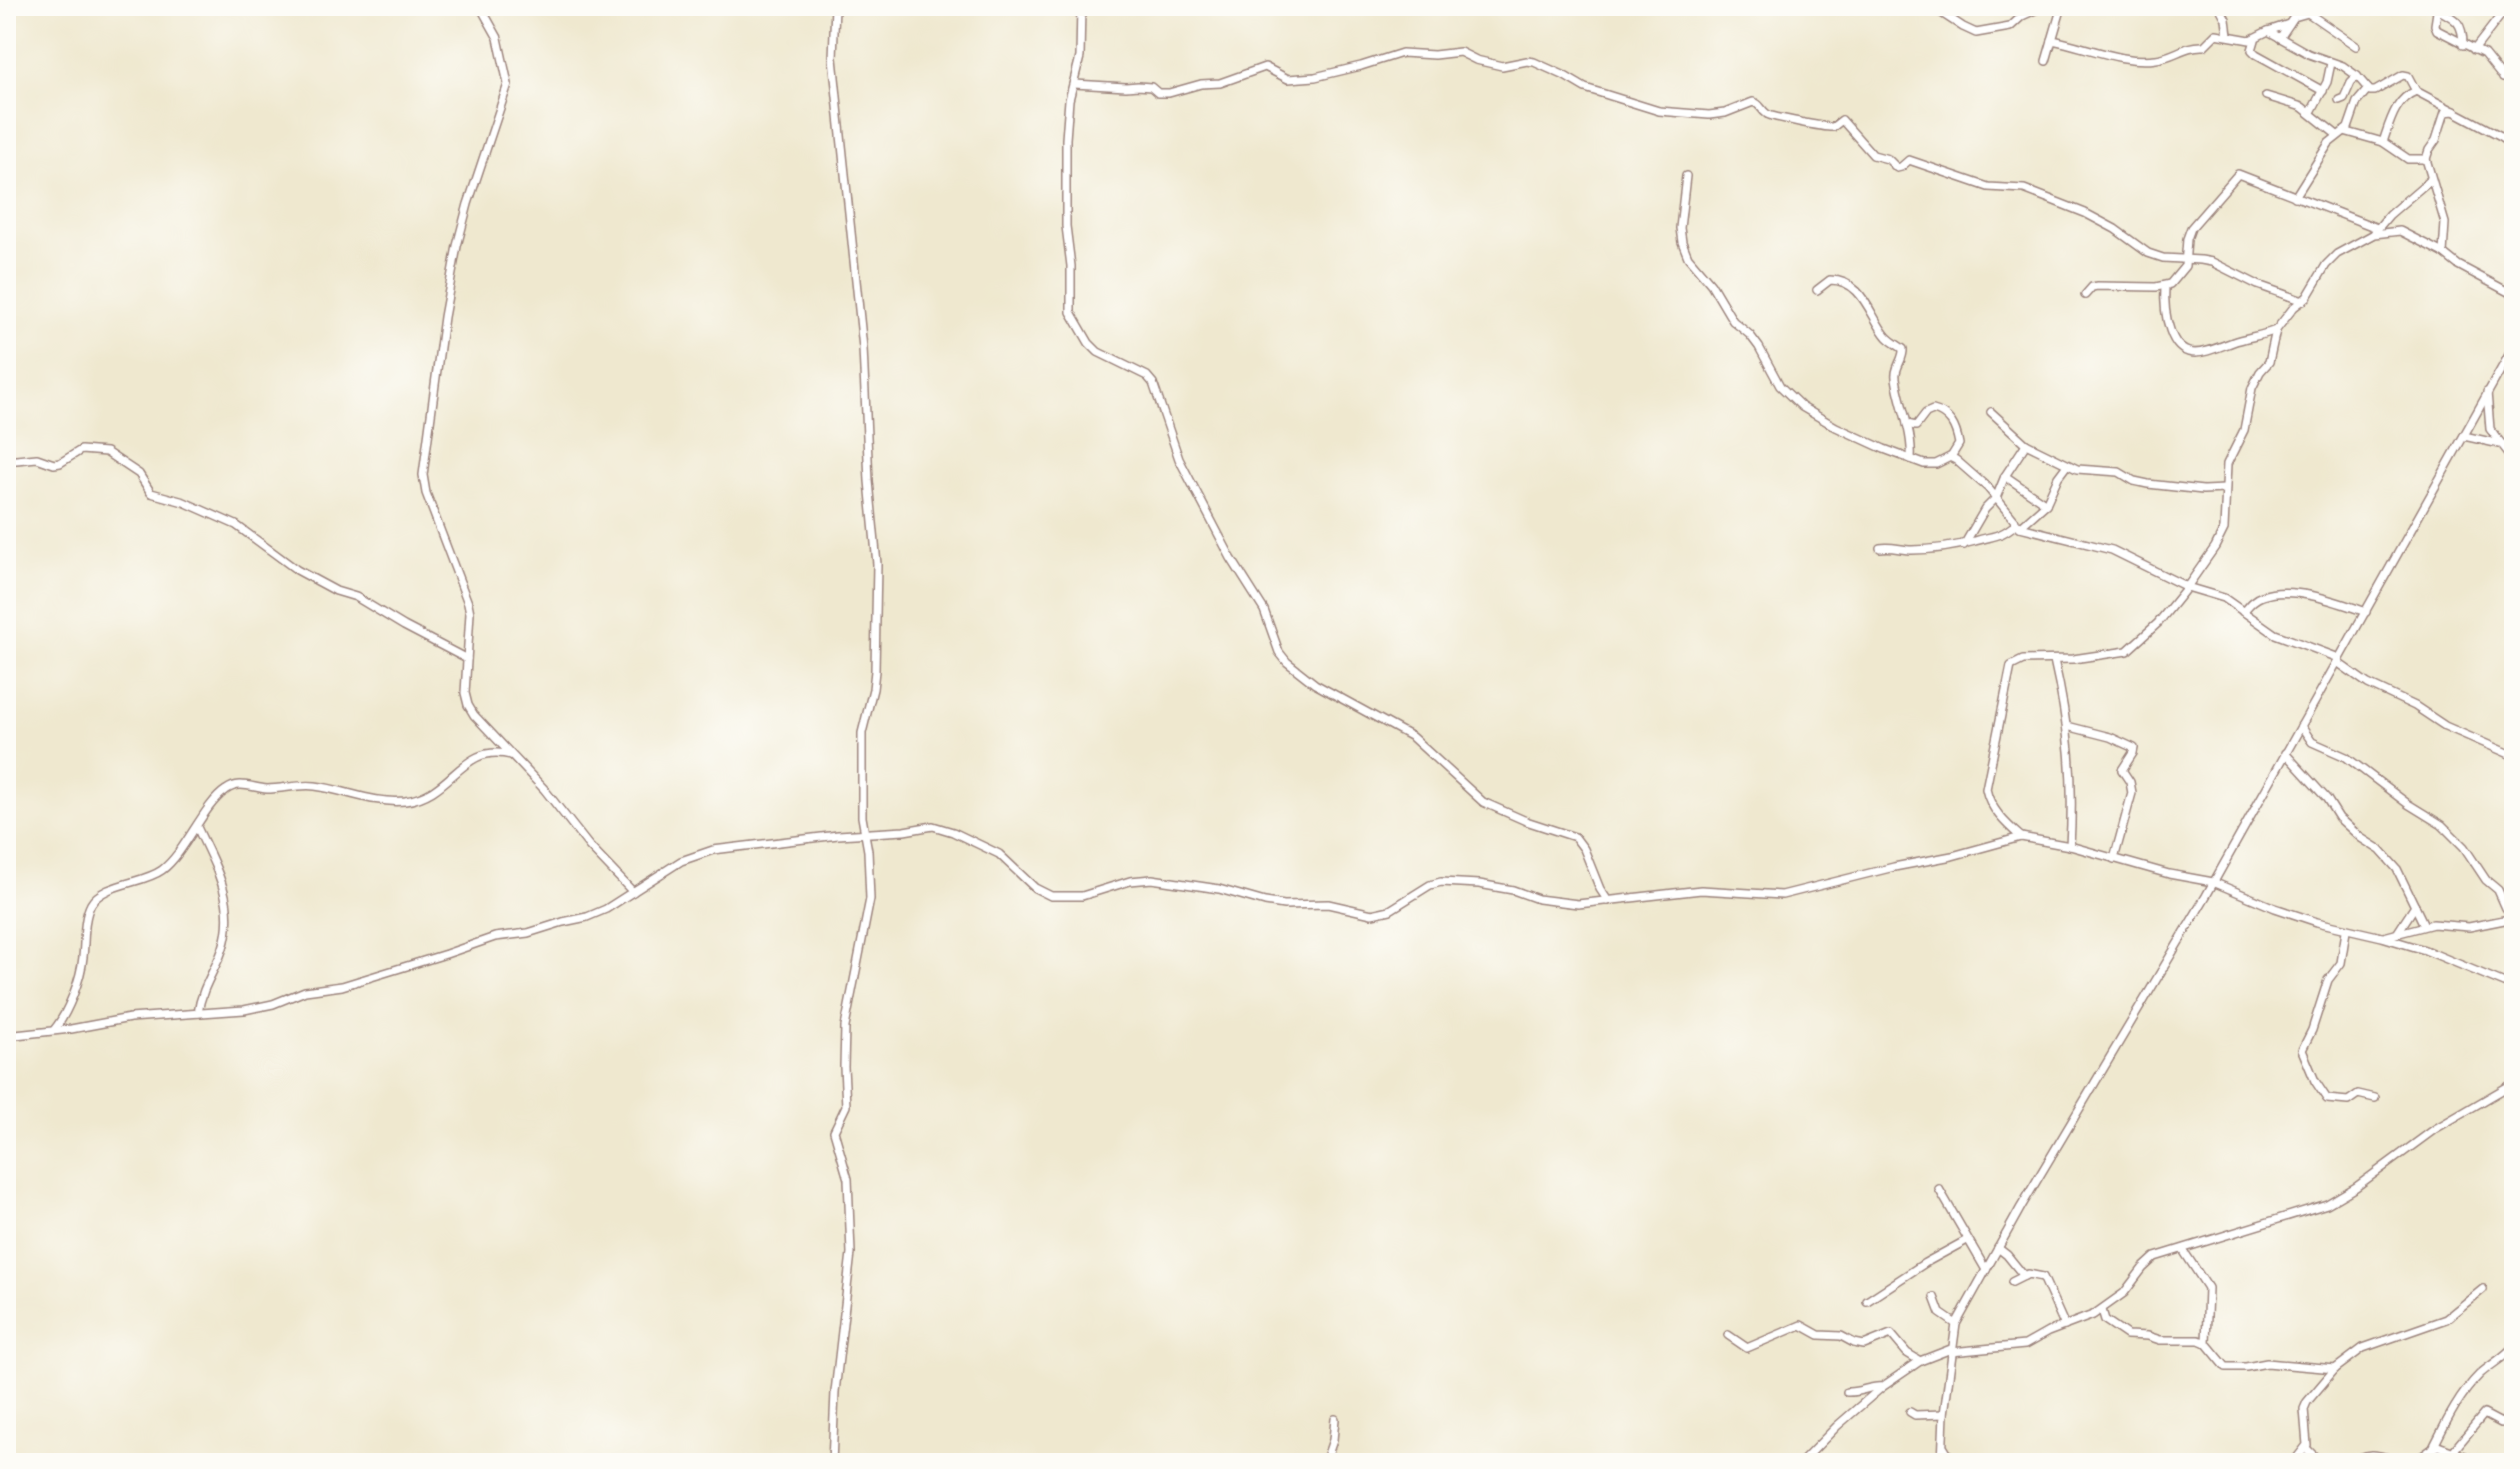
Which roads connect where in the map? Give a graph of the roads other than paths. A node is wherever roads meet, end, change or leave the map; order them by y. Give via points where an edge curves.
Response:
1 (480, 6) edge
2 (835, 6) edge
3 (1081, 6) edge
4 (1931, 6) edge
5 (2044, 6) edge
6 (2062, 6) edge
7 (2219, 6) edge
8 (2508, 6) edge
9 (2435, 8) edge
10 (2311, 10) edge
11 (2289, 24) junction
12 (2268, 31) junction
13 (2228, 35) junction
14 (2280, 38) junction
15 (2052, 40) junction
16 (2255, 40) junction
17 (2463, 45) junction
18 (2356, 46) dead end
19 (2477, 46) junction
20 (2514, 55) edge
21 (2046, 61) dead end
22 (2331, 63) junction
23 (2357, 76) junction
24 (2503, 78) junction
25 (1074, 84) junction
26 (2514, 85) edge
27 (2368, 89) junction
28 (2323, 91) junction
29 (2416, 91) junction
30 (2266, 96) dead end
31 (2357, 102) junction
32 (2445, 109) junction
33 (2311, 112) junction
34 (2514, 127) edge
35 (2341, 133) junction
36 (2504, 138) junction
37 (2383, 142) junction
38 (2514, 143) edge
39 (2426, 159) junction
40 (1686, 176) dead end
41 (2431, 179) junction
42 (2295, 197) junction
43 (2375, 231) junction
44 (2443, 253) junction
45 (2187, 259) junction
46 (2165, 286) junction
47 (1817, 290) dead end
48 (2085, 295) dead end
49 (2514, 295) edge
50 (2303, 301) junction
51 (2276, 330) junction
52 (2514, 346) edge
53 (2487, 392) junction
54 (1991, 412) dead end
55 (1907, 424) junction
56 (2464, 436) junction
57 (2026, 444) junction
58 (2501, 444) junction
59 (1951, 457) junction
60 (1911, 459) junction
61 (2514, 460) edge
62 (6, 461) edge
63 (2067, 465) junction
64 (2005, 476) junction
65 (2225, 489) junction
66 (1996, 498) junction
67 (2046, 504) junction
68 (2018, 526) junction
69 (1964, 545) junction
70 (1880, 548) dead end
71 (2187, 587) junction
72 (2243, 612) junction
73 (2366, 612) junction
74 (467, 659) junction
75 (2054, 660) junction
76 (2338, 660) junction
77 (2067, 726) junction
78 (2301, 726) junction
79 (2285, 753) junction
80 (513, 756) junction
81 (2514, 756) edge
82 (197, 827) junction
83 (864, 834) junction
84 (2021, 837) junction
85 (2070, 846) junction
86 (2114, 859) junction
87 (2213, 882) junction
88 (633, 892) junction
89 (1608, 901) junction
90 (2415, 906) junction
91 (2514, 916) edge
92 (2424, 925) junction
93 (2346, 931) junction
94 (2398, 932) junction
95 (2382, 937) junction
96 (2514, 987) edge
97 (198, 1013) junction
98 (54, 1030) junction
99 (6, 1036) edge
100 (2514, 1083) edge
101 (2375, 1098) dead end
102 (1939, 1189) dead end
103 (1967, 1240) junction
104 (1998, 1248) junction
105 (2183, 1250) junction
106 (1986, 1270) junction
107 (2024, 1276) junction
108 (2012, 1282) dead end
109 (2483, 1289) dead end
110 (1934, 1297) dead end
111 (1867, 1301) dead end
112 (2102, 1310) junction
113 (1956, 1324) junction
114 (2065, 1326) junction
115 (1728, 1335) dead end
116 (2206, 1343) junction
117 (2514, 1346) edge
118 (1951, 1351) junction
119 (2511, 1356) edge
120 (1920, 1361) junction
121 (2335, 1369) junction
122 (1882, 1387) junction
123 (1847, 1392) dead end
124 (1910, 1412) dead end
125 (1944, 1414) junction
126 (2514, 1415) edge
127 (1335, 1419) dead end
128 (1943, 1446) junction
129 (2306, 1448) junction
130 (2433, 1448) junction
131 (2454, 1450) junction
132 (832, 1463) edge
133 (1325, 1463) edge
134 (1801, 1463) edge
135 (1942, 1463) edge
136 (1953, 1463) edge
137 (2293, 1463) edge
138 (2321, 1463) edge
139 (2352, 1463) edge
140 (2483, 1463) edge

1 - 74 street via 498,38 508,84 457,246 423,475 468,603
2 - 83 street via 833,58 863,348 877,552 875,671 862,733
3 - 25 street
4 - 5 street via 1976,33 2010,27
6 - 15 street
7 - 13 street
8 - 19 street
9 - 17 street via 2459,22
9 - 17 street via 2437,30
10 - 11 street
10 - 18 street
11 - 12 street
11 - 14 street
12 - 14 street
12 - 16 street
13 - 15 street via 2216,34 2204,46 2153,60 2128,60
13 - 16 street
14 - 22 street
15 - 21 street
16 - 28 street via 2256,54
17 - 19 street
19 - 24 street
20 - 24 street
22 - 23 street
22 - 28 street
23 - 27 street
23 - 31 street via 2342,98
24 - 26 street
25 - 45 street via 1151,87 1169,93 1265,67 1288,79 1315,77 1408,53 1460,52 1507,67 1531,62 1648,109 1725,113 1753,102 1771,116 1818,126 1833,127 1842,120 1873,155 1897,168 1909,160 1988,187 2024,189 2085,213 2148,253
25 - 89 street via 1065,162 1071,312 1095,350 1153,383 1179,459 1264,610 1282,656 1315,684 1412,737 1483,802 1575,837
27 - 29 street via 2375,91 2403,75
27 - 31 street
28 - 33 street
29 - 32 street
29 - 37 street via 2402,97
30 - 33 street
31 - 35 street via 2351,124
32 - 36 street
32 - 39 street
33 - 35 street
34 - 36 street
35 - 37 street
35 - 42 street
36 - 38 street
37 - 39 street via 2408,159
39 - 41 street
40 - 60 street via 1680,228 1688,257 1735,325 1754,340 1777,383 1802,407 1836,427
41 - 43 street
41 - 44 street via 2445,223
42 - 43 street
42 - 45 street via 2238,174 2189,231
43 - 44 street via 2400,231
43 - 50 street via 2330,260
44 - 49 street
45 - 46 street via 2182,272
45 - 50 street via 2212,262
46 - 48 street via 2097,286
46 - 51 street via 2171,332 2185,352 2209,351
47 - 55 street via 1830,280 1850,286 1886,336 1903,349 1895,375
50 - 51 street
51 - 65 street via 2269,362 2252,388 2244,430 2227,464
52 - 53 street
53 - 56 street
53 - 58 street via 2488,423
54 - 57 street
55 - 59 street via 1916,426 1933,410 1947,416 1959,444
55 - 60 street
56 - 58 street
56 - 73 street
57 - 63 street
57 - 64 street
58 - 61 street
59 - 60 street via 1931,464
59 - 66 street
62 - 74 street via 37,458 54,464 81,450 106,452 139,474 151,493 236,525 297,570
63 - 65 street via 2119,472 2148,484
63 - 67 street
64 - 66 street
64 - 67 street
65 - 71 street via 2224,529
66 - 68 street
66 - 69 street
67 - 68 street
68 - 69 street
68 - 71 street via 2101,546
69 - 70 street
71 - 72 street via 2218,595
71 - 75 street via 2127,651
72 - 73 street via 2260,596 2284,594
72 - 76 street via 2275,634
73 - 76 street
74 - 80 street via 468,705
75 - 77 street
75 - 84 street via 2023,660 2011,666 1986,779 1988,798
76 - 78 street
76 - 81 street via 2368,684 2445,726
77 - 85 street
77 - 86 street via 2134,748 2122,770 2132,793
78 - 79 street
78 - 91 street via 2312,742 2346,757 2442,825
79 - 87 street
79 - 90 street via 2339,818 2389,859
80 - 82 street via 478,756 431,794 403,801 364,799 305,785 232,786
80 - 88 street
82 - 97 street via 228,904 222,947
82 - 98 street via 162,870 96,897 87,916 81,970
83 - 88 street via 713,850 681,861
83 - 89 street via 938,827 999,854 1039,891 1062,897 1146,879 1284,905 1328,904 1372,914 1444,881 1505,888 1551,901
83 - 132 street via 869,910 845,1027 846,1106 834,1129 848,1179 851,1253
84 - 85 street
84 - 89 street via 1782,895 1701,890
85 - 86 street
86 - 87 street
87 - 93 street
87 - 104 street
88 - 97 street via 587,917 495,937 342,986 244,1010
90 - 92 street
90 - 94 street
91 - 92 street via 2469,927
92 - 94 street
93 - 95 street
93 - 101 street via 2341,963 2328,980 2302,1050 2327,1099 2348,1101 2358,1094
94 - 95 street
95 - 96 street
97 - 98 street
98 - 99 street
100 - 105 street via 2435,1129 2339,1198
102 - 103 street
103 - 106 street
103 - 111 street
104 - 106 street
104 - 107 street
105 - 112 street via 2155,1257
105 - 116 street via 2208,1288
106 - 113 street
107 - 108 street
107 - 114 street via 2045,1278
109 - 121 street via 2446,1319 2363,1348
110 - 113 street via 1940,1313
112 - 114 street
112 - 116 street via 2105,1320 2127,1335
113 - 118 street
114 - 118 street via 2017,1347
115 - 120 street via 1747,1348 1801,1325 1819,1335 1864,1345 1891,1334
116 - 121 street via 2226,1367 2267,1363
117 - 119 street
118 - 120 street
118 - 125 street
119 - 130 street via 2484,1370 2468,1387
120 - 122 street
121 - 129 street via 2304,1409
122 - 123 street
122 - 134 street
124 - 125 street
125 - 128 street
126 - 131 street via 2501,1423 2484,1414
127 - 133 street
128 - 135 street
128 - 136 street
129 - 137 street
129 - 138 street
130 - 131 street
130 - 139 street via 2417,1459 2368,1454
131 - 140 street

